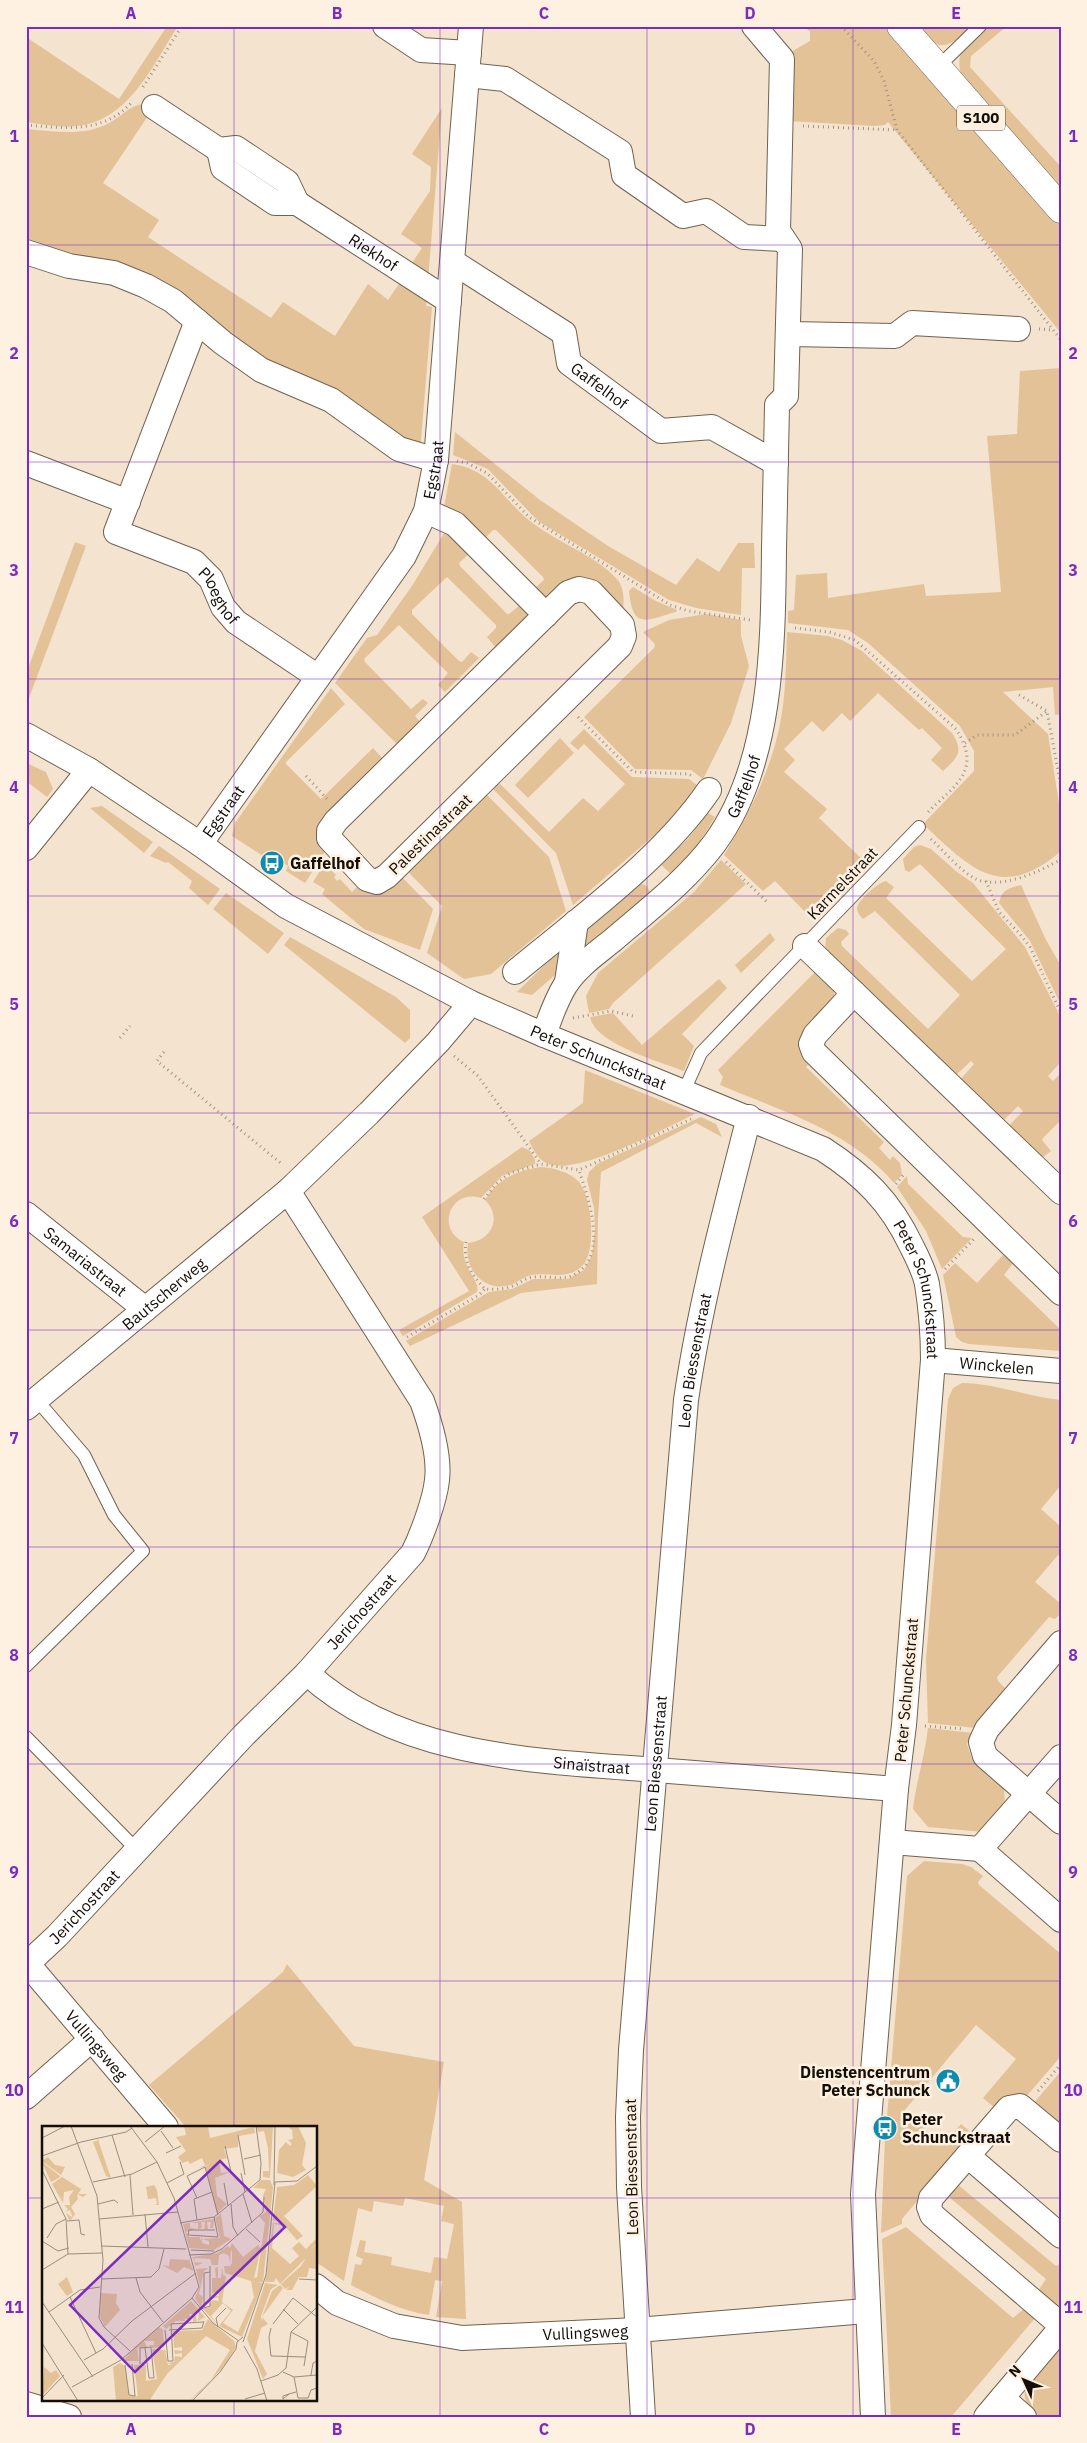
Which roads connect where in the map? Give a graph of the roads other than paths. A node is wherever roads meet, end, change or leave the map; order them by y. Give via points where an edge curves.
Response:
1 (385, 26) edge
2 (471, 26) edge
3 (754, 26) edge
4 (901, 26) edge
5 (980, 26) edge
6 (468, 64) junction
7 (937, 68) junction
8 (144, 98) road end
9 (1061, 209) edge
10 (783, 239) junction
11 (26, 252) edge
12 (453, 262) junction
13 (449, 301) junction
14 (197, 321) junction
15 (1018, 329) dead end
16 (789, 334) junction
17 (436, 460) junction
18 (26, 463) edge
19 (776, 463) junction
20 (128, 502) junction
21 (426, 511) junction
22 (546, 615) junction
23 (318, 677) junction
24 (26, 735) edge
25 (89, 770) junction
26 (709, 790) road end
27 (918, 827) road end
28 (200, 844) junction
29 (26, 848) edge
30 (642, 864) junction
31 (668, 892) junction
32 (576, 922) junction
33 (805, 946) junction
34 (515, 972) dead end
35 (567, 982) junction
36 (854, 993) junction
37 (471, 1003) junction
38 (546, 1029) junction
39 (695, 1096) junction
40 (749, 1117) junction
41 (294, 1185) junction
42 (1061, 1192) edge
43 (26, 1214) edge
44 (1061, 1293) edge
45 (145, 1309) junction
46 (934, 1360) junction
47 (1061, 1372) edge
48 (31, 1403) edge
49 (1061, 1643) edge
50 (26, 1666) edge
51 (307, 1673) junction
52 (26, 1737) edge
53 (1061, 1757) edge
54 (653, 1770) junction
55 (896, 1789) junction
56 (1028, 1795) junction
57 (1061, 1822) edge
58 (892, 1842) junction
59 (980, 1849) junction
60 (137, 1850) junction
61 (1061, 1920) edge
62 (27, 1963) edge
63 (92, 2039) junction
64 (26, 2097) edge
65 (165, 2126) edge
66 (1061, 2140) edge
67 (968, 2156) junction
68 (1061, 2236) edge
69 (318, 2288) edge
70 (866, 2311) junction
71 (1061, 2326) edge
72 (637, 2330) junction
73 (1002, 2398) junction
74 (26, 2404) edge
75 (69, 2417) edge
76 (643, 2417) edge
77 (873, 2417) edge
78 (986, 2417) edge
79 (1024, 2417) edge

1 - 6 street via 421,50
2 - 6 street, Egstraat
3 - 10 street, Gaffelhof via 782,59 778,231
4 - 7 main road, S100
5 - 7 lane
6 - 10 street via 505,79 620,152 624,175 683,216 706,211 744,237
6 - 12 street, Egstraat
7 - 9 main road, S100
8 - 13 street, Riekhof via 219,150 223,168 275,203 296,203
10 - 16 street, Gaffelhof via 790,249
11 - 14 street via 51,262 101,270 130,279 173,301
12 - 13 street, Egstraat
12 - 19 street, Gaffelhof via 564,333 569,363 661,431 712,426
13 - 17 street, Egstraat
14 - 17 street via 261,370 331,400 399,449
14 - 20 street, Ploeghof
15 - 16 street via 912,323 895,336
16 - 19 street, Gaffelhof via 786,396 777,405
17 - 21 street, Egstraat
18 - 20 street
19 - 31 street, Gaffelhof via 773,626 758,747 733,814 711,847
20 - 23 street, Ploeghof via 116,532 194,562 211,579 223,607 236,622
21 - 22 street via 455,524
21 - 23 street, Egstraat via 404,556
22 - 22 street, Palestinastraat via 329,831 332,844 368,879 376,882 387,876 620,646 624,636 622,625 591,592 579,589 568,593
23 - 28 street, Egstraat
24 - 25 street
25 - 28 street
25 - 29 street
26 - 30 street via 691,817
27 - 33 lane, Karmelstraat
28 - 37 street via 286,906
30 - 31 street
30 - 32 street
31 - 35 street, Gaffelhof
32 - 34 street
32 - 35 street
33 - 36 street
33 - 39 lane, Karmelstraat via 701,1053
35 - 38 street, Gaffelhof
36 - 42 street
36 - 44 street via 815,1035 811,1044 814,1052
37 - 38 street, Peter Schunckstraat
37 - 41 street, Bautscherweg via 369,1113
38 - 39 street, Peter Schunckstraat
39 - 40 street, Peter Schunckstraat
40 - 46 street, Peter Schunckstraat via 823,1149 850,1167 882,1199 919,1260 927,1287
40 - 54 street, Leon Biessenstraat via 694,1343 686,1400
41 - 45 street, Bautscherweg
41 - 51 street, Jerichostraat via 414,1388 427,1416 438,1479 413,1553
43 - 45 street, Samariastraat
45 - 48 street, Bautscherweg
46 - 47 street, Winckelen
46 - 55 street, Peter Schunckstraat
48 - 50 lane via 84,1455 114,1515 143,1551
49 - 56 street via 983,1735 981,1748 985,1756
51 - 54 street, Sinaïstraat via 324,1689 373,1716 452,1746 532,1759
51 - 60 street, Jerichostraat
52 - 60 lane
53 - 56 street
54 - 55 street, Sinaïstraat
54 - 72 street, Leon Biessenstraat via 628,2117
55 - 58 street, Peter Schunckstraat
56 - 57 street
56 - 59 street
58 - 59 street
58 - 70 street, Peter Schunckstraat via 863,2194
59 - 61 street
60 - 62 street, Jerichostraat via 58,1936
62 - 63 street, Vullingsweg
63 - 64 street
63 - 65 street, Vullingsweg
66 - 67 street via 1020,2106 1009,2108
67 - 68 street
67 - 71 street via 931,2198 932,2215
69 - 72 street, Vullingsweg via 337,2302 394,2326 462,2338
70 - 72 street, Vullingsweg
70 - 77 street, Peter Schunckstraat
71 - 73 street
72 - 76 street, Leon Biessenstraat
73 - 78 street
73 - 79 street
74 - 75 street

